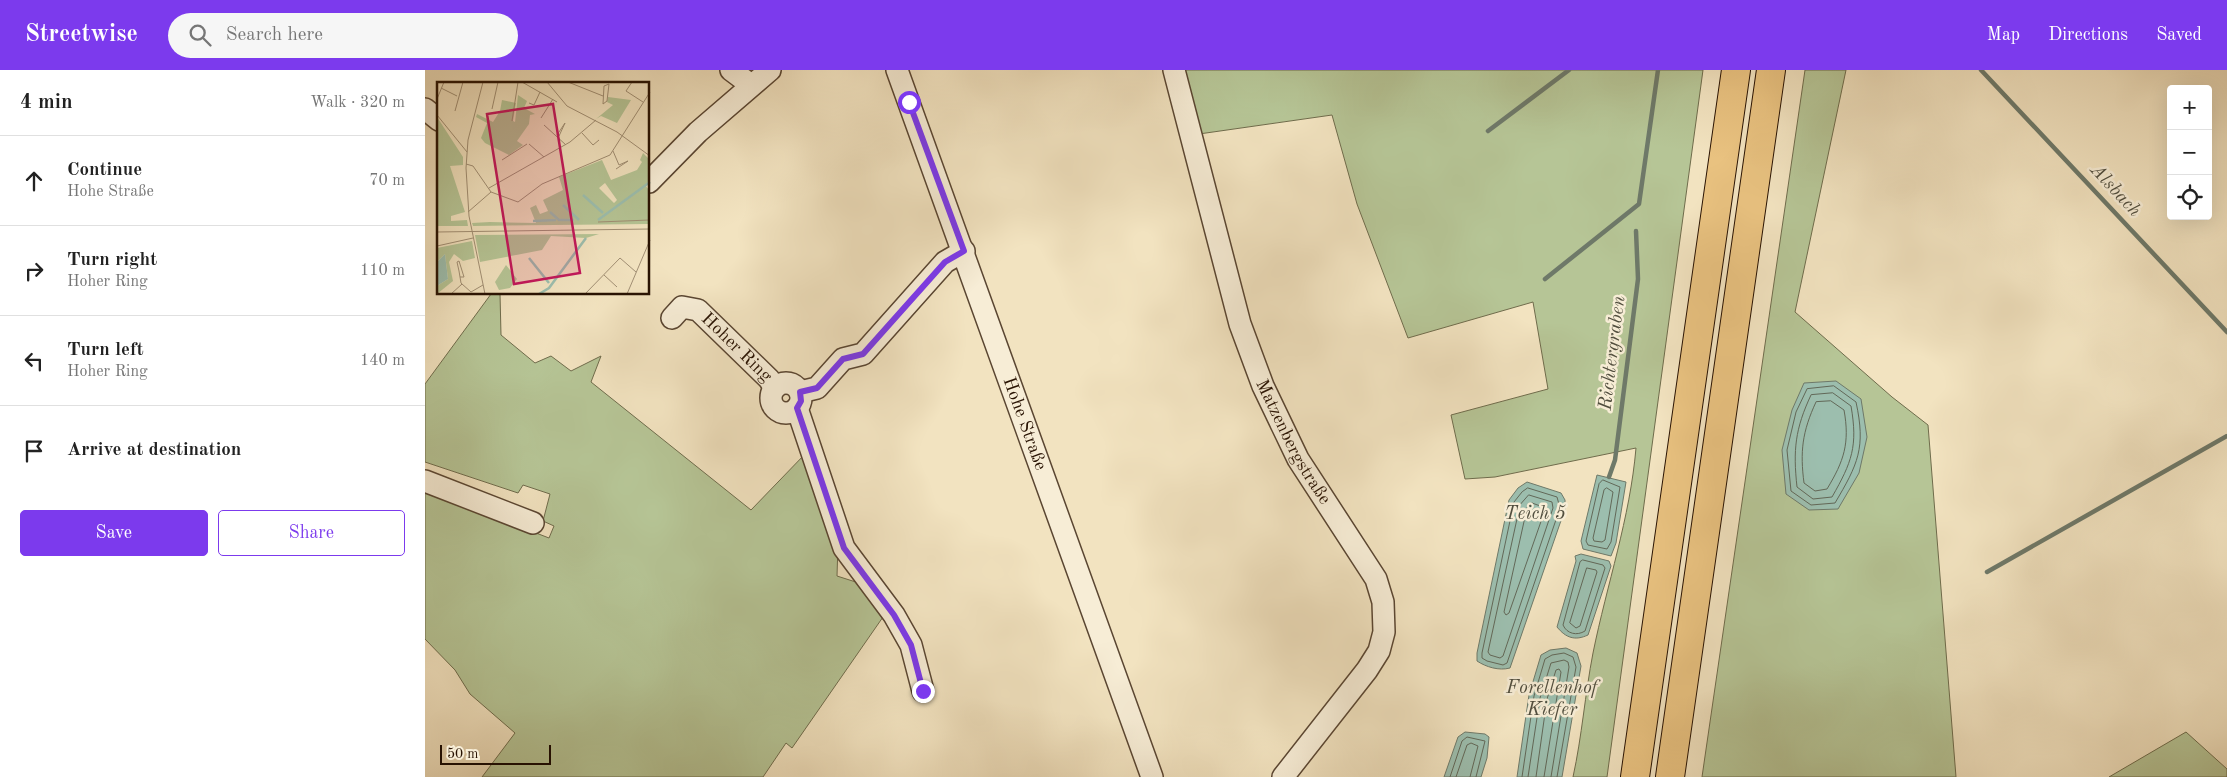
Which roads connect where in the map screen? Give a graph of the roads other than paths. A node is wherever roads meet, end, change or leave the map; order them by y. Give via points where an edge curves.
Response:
1 (731, 70) edge
2 (770, 70) edge
3 (897, 70) edge
4 (1174, 70) edge
5 (1737, 70) edge
6 (1771, 70) edge
7 (751, 85) junction
8 (425, 108) edge
9 (437, 118) edge
10 (650, 181) edge
11 (964, 251) junction
12 (672, 318) dead end
13 (799, 400) junction
14 (425, 481) edge
15 (533, 523) dead end
16 (923, 691) dead end
17 (1152, 777) edge
18 (1283, 777) edge
19 (1635, 777) edge
20 (1671, 777) edge

1 - 7 street
2 - 7 street
3 - 11 street, Hohe Straße
4 - 18 street, Matzenbergstraße via 1240,324 1263,386 1298,459 1376,579 1383,602 1384,632 1379,651
5 - 19 highway
6 - 20 highway
7 - 10 street
8 - 9 street
11 - 13 street, Hoher Ring via 945,262 863,354 843,359 817,388
11 - 17 street, Hohe Straße
12 - 13 street, Hoher Ring via 682,307 698,310 769,379 775,388 771,395 774,408 785,413
13 - 16 street via 844,548 894,615 911,645
14 - 15 street

